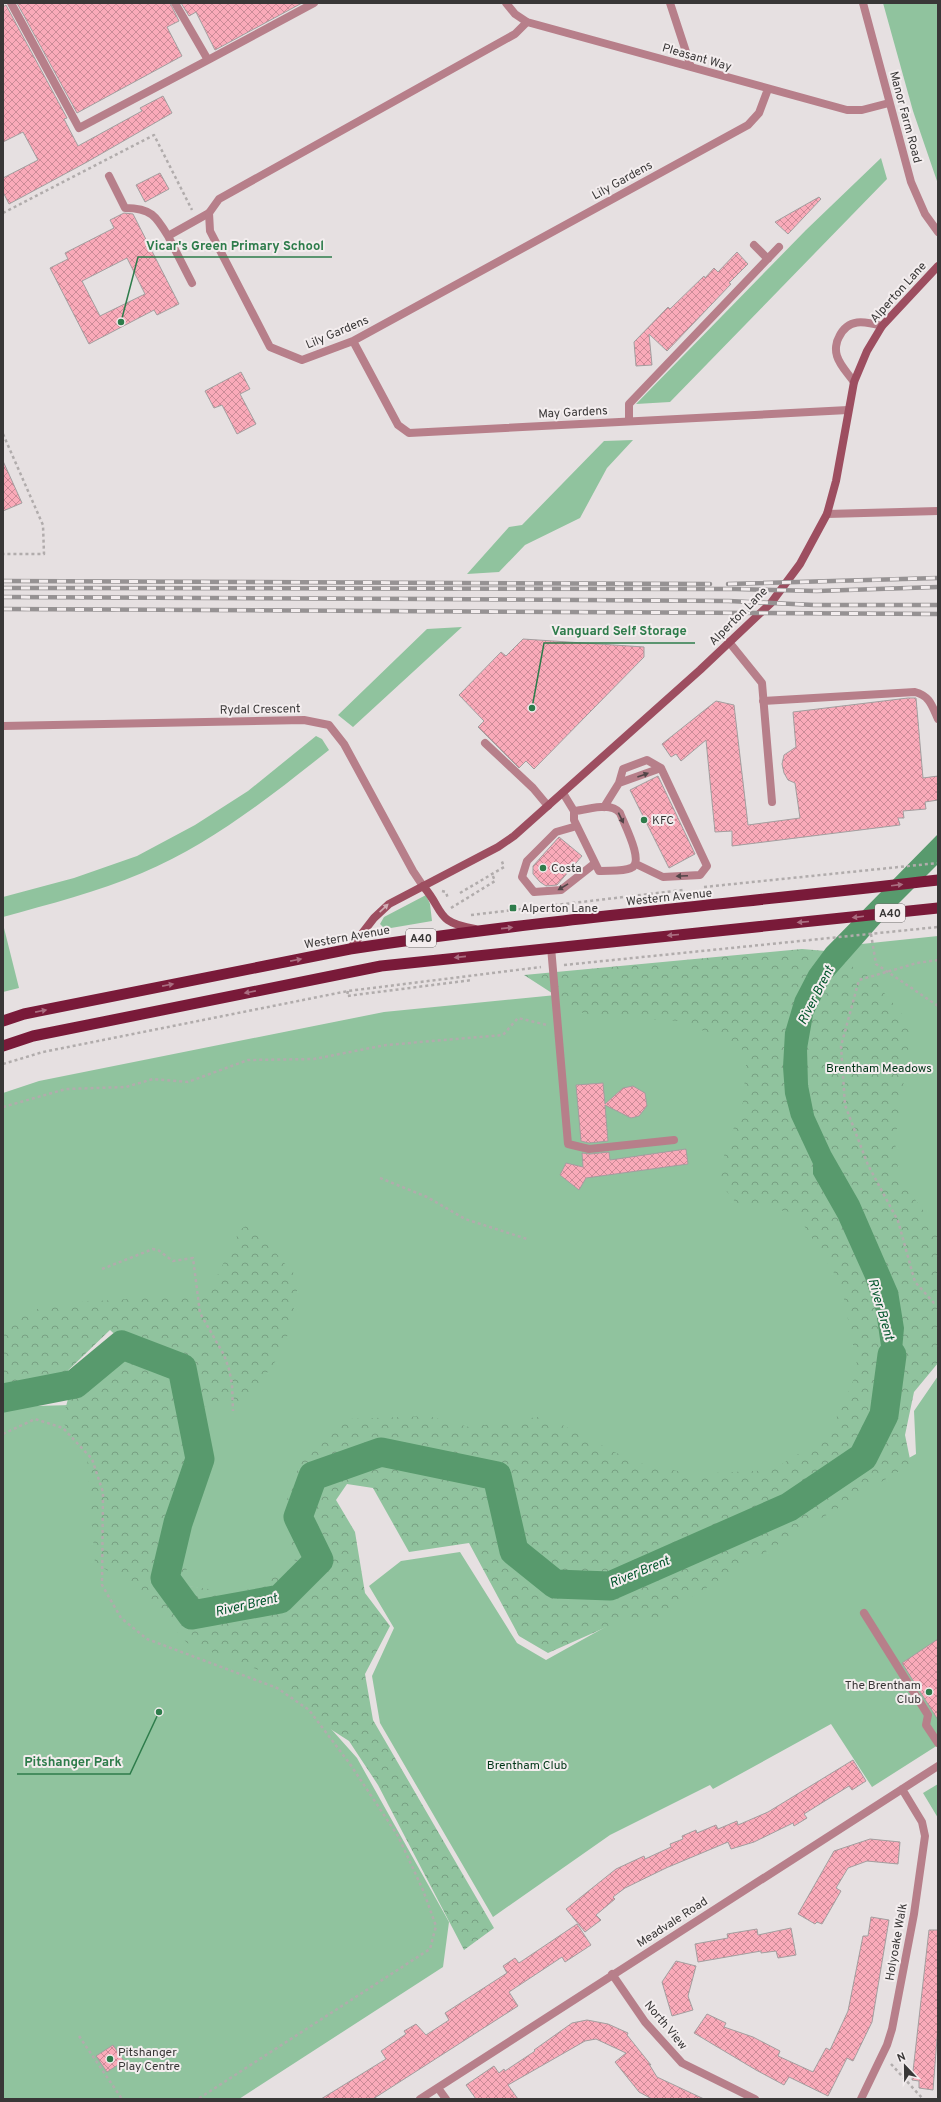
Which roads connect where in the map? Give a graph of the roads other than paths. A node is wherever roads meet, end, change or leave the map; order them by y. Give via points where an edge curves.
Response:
1 (11, 3) edge
2 (175, 3) edge
3 (314, 3) edge
4 (506, 3) edge
5 (670, 3) edge
6 (863, 3) edge
7 (527, 22) junction
8 (208, 60) junction
9 (691, 67) junction
10 (768, 89) junction
11 (889, 103) junction
12 (109, 176) dead end
13 (209, 213) junction
14 (938, 232) edge
15 (168, 236) junction
16 (754, 245) dead end
17 (779, 247) dead end
18 (768, 259) junction
19 (938, 266) edge
20 (192, 283) dead end
21 (882, 326) junction
22 (353, 341) junction
23 (854, 382) junction
24 (848, 410) junction
25 (629, 421) junction
26 (938, 511) edge
27 (827, 514) junction
28 (729, 642) junction
29 (763, 701) junction
30 (938, 719) edge
31 (3, 726) edge
32 (485, 743) dead end
33 (661, 768) junction
34 (619, 783) junction
35 (564, 793) junction
36 (772, 802) dead end
37 (548, 806) junction
38 (604, 806) junction
39 (574, 811) junction
40 (577, 826) junction
41 (594, 864) junction
42 (636, 864) junction
43 (938, 880) edge
44 (423, 886) junction
45 (938, 908) edge
46 (481, 930) junction
47 (551, 947) junction
48 (350, 949) junction
49 (3, 1021) edge
50 (3, 1046) edge
51 (674, 1140) dead end
52 (864, 1613) dead end
53 (938, 1743) edge
54 (938, 1766) edge
55 (902, 1789) junction
56 (612, 1974) junction
57 (438, 2088) junction
58 (420, 2099) edge
59 (446, 2099) edge
60 (755, 2099) edge
61 (861, 2099) edge

1 - 8 street via 79,128
2 - 8 street
3 - 8 street
4 - 7 street, Pleasant Way
5 - 9 street
6 - 11 street, Manor Farm Road
7 - 9 street, Pleasant Way
7 - 13 street via 515,34 220,199
9 - 10 street, Pleasant Way
10 - 11 street, Pleasant Way via 847,110 862,110
10 - 22 street, Lily Gardens via 759,113 748,125
11 - 14 street, Manor Farm Road via 911,182 925,214
12 - 15 street via 125,208 138,208 156,217
13 - 15 street
13 - 22 street, Lily Gardens via 210,231 270,347 302,360
15 - 20 street
16 - 18 street
17 - 18 street
18 - 25 street via 629,404
19 - 21 main road, Alperton Lane
21 - 23 main road, Alperton Lane via 867,351
21 - 23 street via 853,322 842,330 836,354 840,365
22 - 25 street, May Gardens via 398,425 409,433
23 - 24 main road, Alperton Lane
24 - 25 street, May Gardens
24 - 27 main road, Alperton Lane via 836,481
26 - 27 street
27 - 28 main road, Alperton Lane via 800,564 771,603
28 - 29 street via 762,683
28 - 35 main road, Alperton Lane
29 - 30 street via 915,692 924,694 929,699
29 - 36 street
31 - 44 street, Rydal Crescent via 304,720 329,725 344,744
32 - 37 street via 533,788
34 -> 33 street
33 - 34 street via 647,760 623,769
33 -> 42 street via 707,866 700,875 663,877
34 - 38 street
35 - 37 main road, Alperton Lane
35 - 39 street
37 - 44 main road, Alperton Lane via 498,847
38 - 39 street
38 -> 42 street via 620,813 637,856
39 - 40 street
40 - 41 street
41 -> 40 street via 561,890 534,892 522,877 528,861 556,832
41 - 42 street via 599,871 632,868
46 -> 43 highway, Western Avenue / A40
44 - 46 main road via 432,896 440,913 449,922 460,927
48 -> 44 main road, Alperton Lane via 374,918 389,904
45 -> 47 highway, A40
46 - 48 highway, Western Avenue / A40
47 -> 50 highway, A40 via 381,966 33,1036
47 - 51 street via 568,1144 589,1149
49 -> 48 highway, Western Avenue / A40 via 24,1014
52 - 53 street via 928,1715 926,1725
54 - 55 street, Meadvale Road
55 - 56 street, Meadvale Road
55 - 61 street, Holyoake Walk via 922,1822 925,1836 914,1914 892,2029
56 - 57 street, Meadvale Road
56 - 60 street, North View via 645,2022 682,2063
57 - 58 street, Meadvale Road
57 - 59 street

